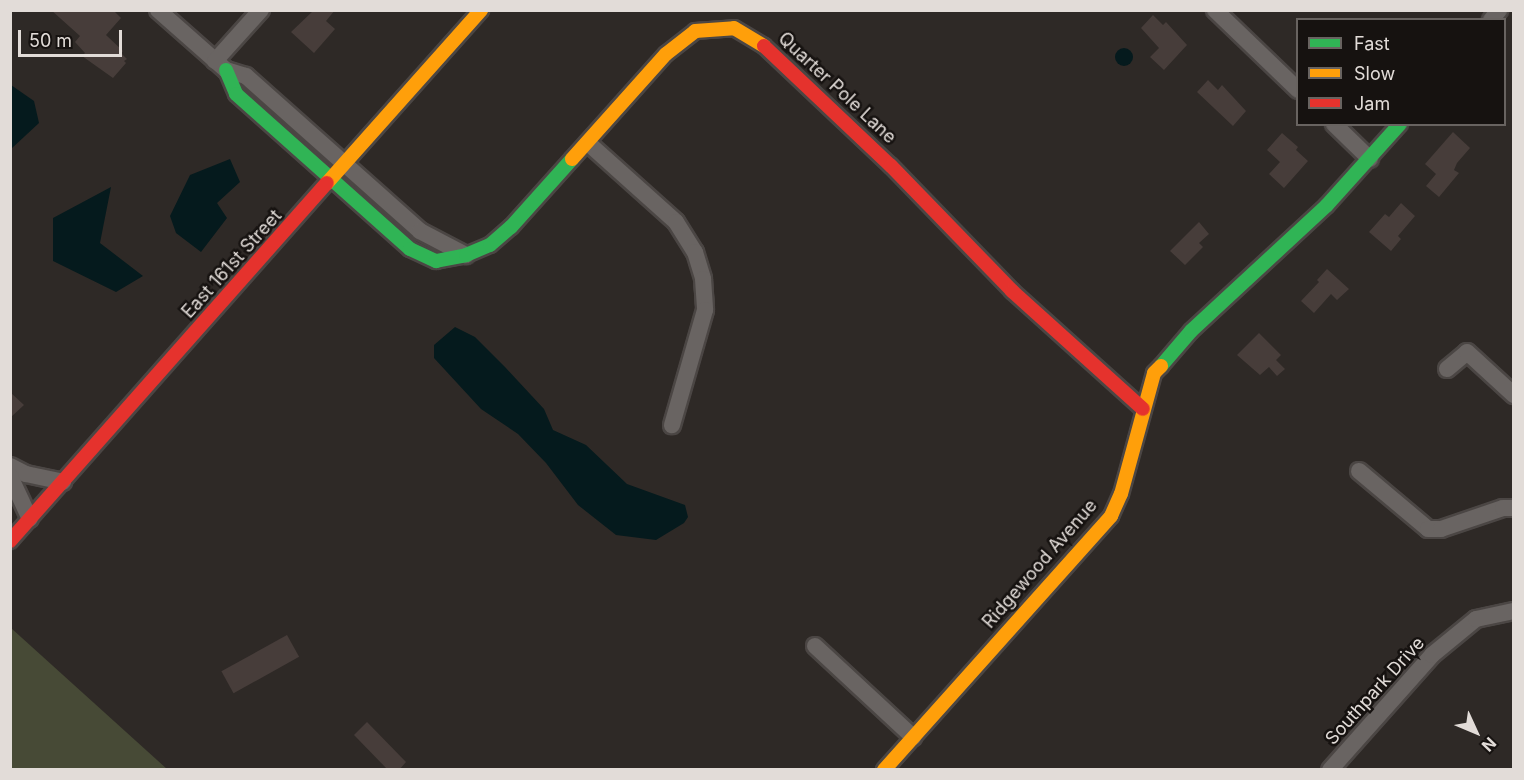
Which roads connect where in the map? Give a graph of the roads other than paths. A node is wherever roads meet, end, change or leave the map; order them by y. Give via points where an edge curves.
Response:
1 (158, 10) edge
2 (261, 10) edge
3 (482, 10) edge
4 (1215, 10) edge
5 (220, 66) junction
6 (1296, 88) edge
7 (1336, 126) edge
8 (1398, 126) edge
9 (588, 143) junction
10 (1370, 159) junction
11 (346, 163) junction
12 (331, 180) junction
13 (466, 255) junction
14 (1447, 369) dead end
15 (1514, 395) edge
16 (1143, 409) junction
17 (672, 425) dead end
18 (10, 466) edge
19 (1359, 471) dead end
20 (10, 476) edge
21 (63, 482) junction
22 (1510, 504) edge
23 (30, 519) junction
24 (10, 541) edge
25 (1514, 611) edge
26 (815, 646) dead end
27 (913, 737) junction
28 (884, 770) edge
29 (1330, 770) edge

1 - 5 street
2 - 5 street
3 - 11 street, East 161st Street
4 - 6 street
5 - 11 street via 246,76
5 - 12 street, Quarter Pole Lane via 236,94
7 - 10 street
8 - 10 street, Ridgewood Avenue
9 - 13 street, Quarter Pole Lane via 511,227 490,245
9 - 16 street, Quarter Pole Lane via 673,48 695,31 734,28 759,41 891,166 1012,291
9 - 17 street via 676,222 695,252 704,279 705,310
10 - 16 street, Ridgewood Avenue via 1327,205 1175,348 1154,373
11 - 12 street, East 161st Street
11 - 13 street via 420,231
12 - 13 street, Quarter Pole Lane via 410,249 436,261
12 - 21 street, East 161st Street
14 - 15 street via 1467,352
16 - 27 street, Ridgewood Avenue via 1122,495 1111,516
18 - 21 street via 26,474
19 - 22 street via 1428,529 1441,529
20 - 23 street
21 - 23 street, East 161st Street
23 - 24 street, East 161st Street
25 - 29 street, Southpark Drive via 1476,619 1432,655
26 - 27 street
27 - 28 street, Ridgewood Avenue

